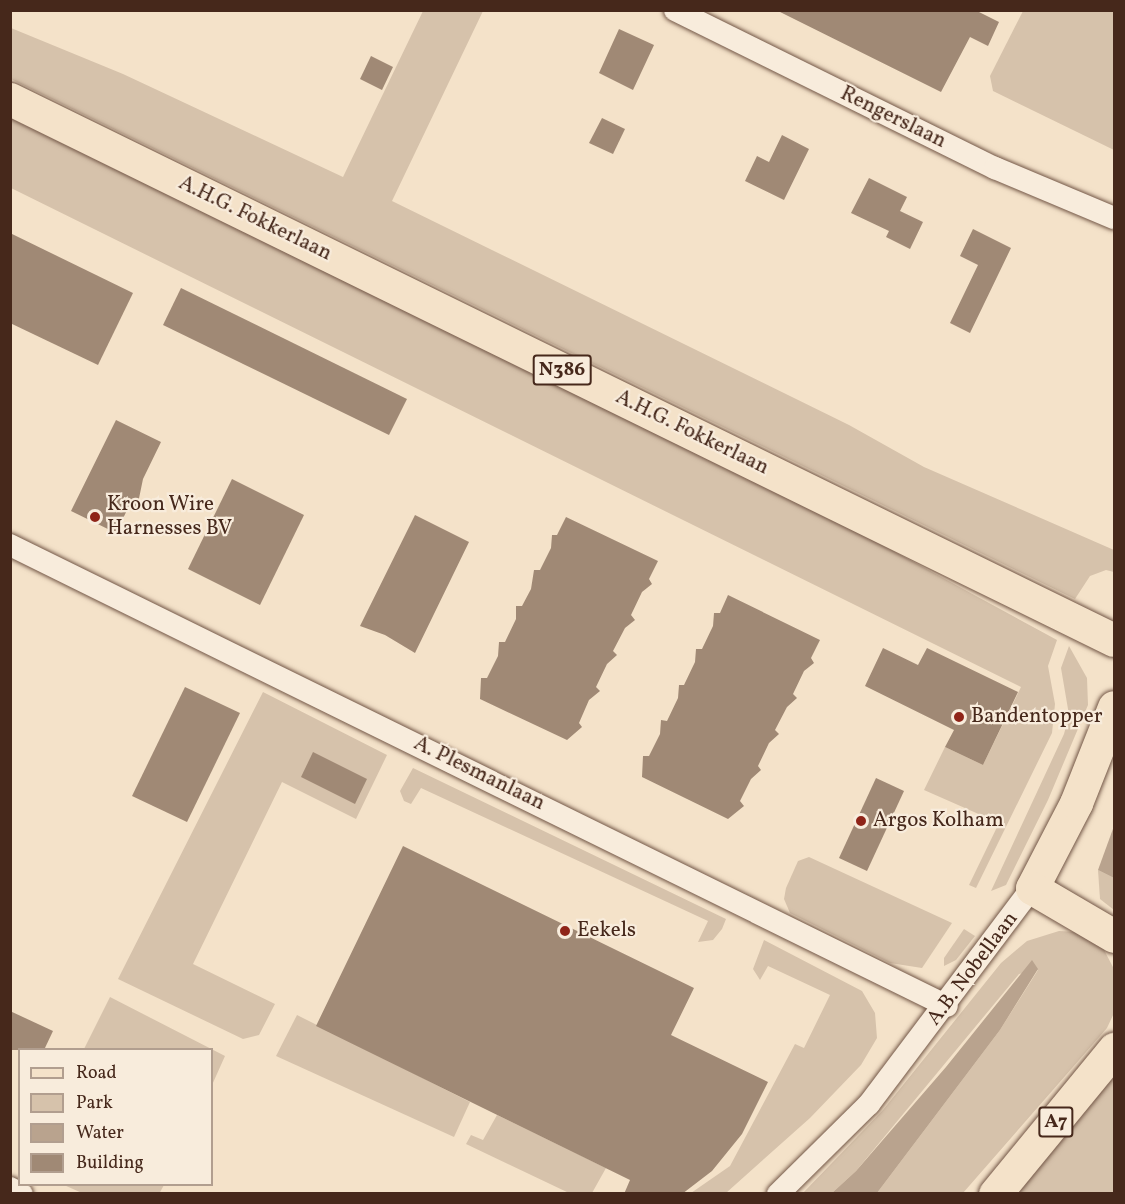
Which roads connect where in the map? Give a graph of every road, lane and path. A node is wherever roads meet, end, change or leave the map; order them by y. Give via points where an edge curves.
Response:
1 (675, 10) edge
2 (10, 99) edge
3 (1114, 218) edge
4 (10, 545) edge
5 (1114, 640) edge
6 (1114, 707) edge
7 (1032, 888) junction
8 (1114, 936) edge
9 (947, 1006) junction
10 (1114, 1049) edge
11 (10, 1188) edge
12 (22, 1194) edge
13 (778, 1194) edge
14 (995, 1194) edge

1 - 3 street, Rengerslaan via 995,168
2 - 5 main road, A.H.G. Fokkerlaan / N386
4 - 9 street, A. Plesmanlaan
6 - 7 main road, A.B. Nobellaan via 1076,803
7 - 8 main road
7 - 9 street, A.B. Nobellaan
9 - 13 street, A.B. Nobellaan via 869,1104
10 - 14 main road, A7
11 - 12 street

